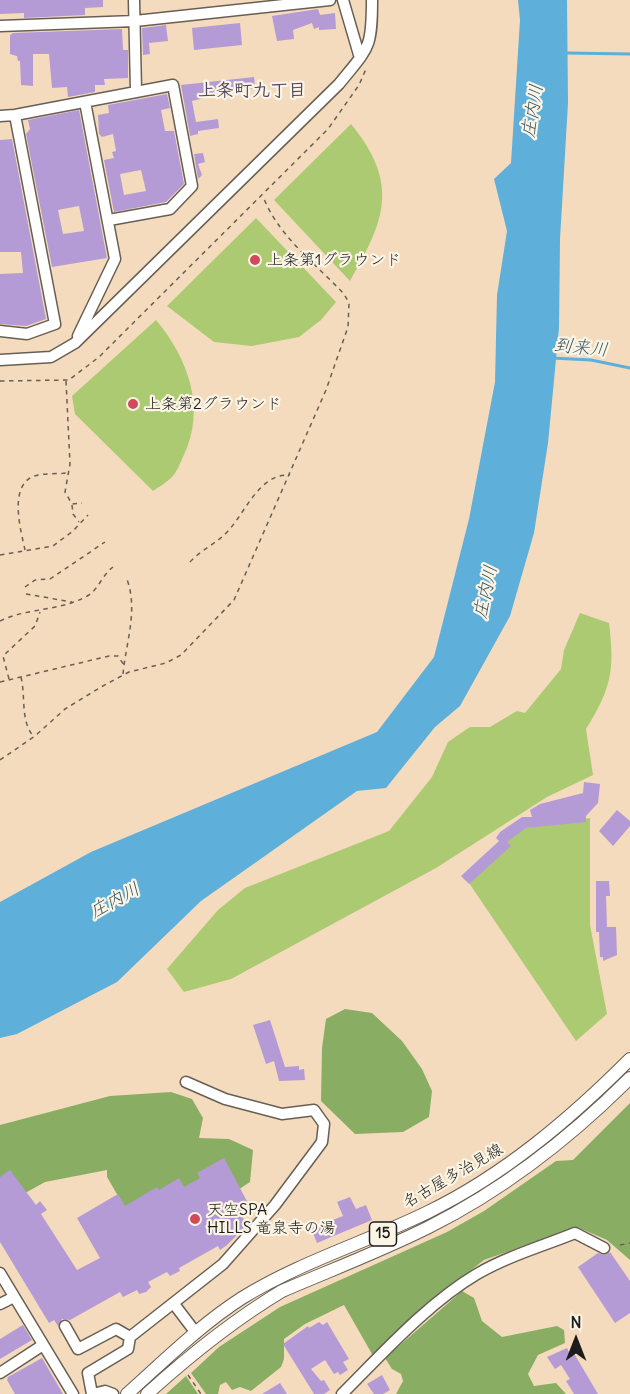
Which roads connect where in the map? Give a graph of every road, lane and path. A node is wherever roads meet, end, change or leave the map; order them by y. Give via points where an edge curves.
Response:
1 (134, 0) edge
2 (330, 0) edge
3 (343, 0) edge
4 (372, 0) edge
5 (135, 21) junction
6 (0, 26) edge
7 (368, 48) junction
8 (360, 58) junction
9 (136, 91) junction
10 (84, 102) junction
11 (15, 115) junction
12 (0, 116) edge
13 (263, 196) junction
14 (109, 220) junction
15 (0, 331) edge
16 (75, 343) junction
17 (0, 360) edge
18 (66, 380) junction
19 (0, 381) edge
20 (68, 473) junction
21 (290, 475) junction
22 (82, 503) dead end
23 (72, 504) junction
24 (88, 515) dead end
25 (80, 523) junction
26 (105, 542) dead end
27 (25, 550) junction
28 (0, 555) edge
29 (190, 562) dead end
30 (113, 567) dead end
31 (126, 577) dead end
32 (25, 587) dead end
33 (26, 594) dead end
34 (72, 602) junction
35 (41, 611) junction
36 (0, 621) edge
37 (124, 665) junction
38 (123, 675) junction
39 (20, 676) junction
40 (9, 680) junction
41 (0, 682) edge
42 (34, 737) junction
43 (0, 760) edge
44 (630, 1059) edge
45 (630, 1078) edge
46 (186, 1082) dead end
47 (630, 1243) edge
48 (620, 1245) dead end
49 (604, 1248) dead end
50 (0, 1273) edge
51 (14, 1297) junction
52 (0, 1304) edge
53 (174, 1304) junction
54 (65, 1326) dead end
55 (196, 1333) junction
56 (130, 1337) junction
57 (43, 1345) junction
58 (180, 1364) junction
59 (0, 1373) edge
60 (73, 1394) edge
61 (92, 1394) edge
62 (112, 1394) edge
63 (127, 1394) edge
64 (147, 1394) edge
65 (201, 1394) edge
66 (342, 1394) edge

1 - 5 street
2 - 5 street
3 - 8 street
4 - 7 street
5 - 6 street
5 - 9 street
7 - 8 street
7 - 13 path via 368,65 341,113
8 - 16 street via 339,84
9 - 10 street
9 - 14 street via 173,85 192,186 171,209
10 - 11 street
10 - 14 street
11 - 12 street
11 - 15 street via 55,324 27,334
13 - 18 path via 113,345
13 - 21 path via 286,233 349,303 345,338
14 - 16 street via 115,260
16 - 17 street via 51,357
18 - 19 path
18 - 20 path
20 - 23 path via 65,492
20 - 27 path via 38,475 28,480 21,492 17,517
21 - 29 path via 271,478 231,528
21 - 38 path via 234,600 173,660
22 - 23 path
23 - 25 path
24 - 25 path
25 - 27 path via 53,546
26 - 32 path via 57,575 46,581 35,580
27 - 28 path
30 - 34 path via 89,595
31 - 37 path via 132,613
33 - 34 path
34 - 35 path
35 - 36 path via 24,610
35 - 40 path via 35,626 3,656
37 - 38 path
37 - 39 path via 115,655
38 - 42 path via 77,701
39 - 40 path
39 - 42 path via 26,726
40 - 41 path
42 - 43 path
44 - 55 main road, 名古屋多治見線 / 15 via 516,1160 384,1233 286,1274 243,1298
45 - 58 main road, 名古屋多治見線 / 15 via 602,1107 480,1200 393,1244 282,1292 234,1321
46 - 53 street via 225,1099 282,1114 314,1110 324,1124 322,1142 275,1205 223,1264
47 - 48 path
49 - 66 street via 576,1233 495,1264 397,1339
50 - 51 street
51 - 52 street
51 - 57 street
53 - 55 street
53 - 56 street
54 - 56 street via 78,1349 116,1329
55 - 63 main road, 名古屋多治見線 / 15
56 - 61 street via 128,1349 88,1372
57 - 59 street
57 - 60 street
58 - 64 main road, 名古屋多治見線 / 15
58 - 65 path
61 - 62 street

